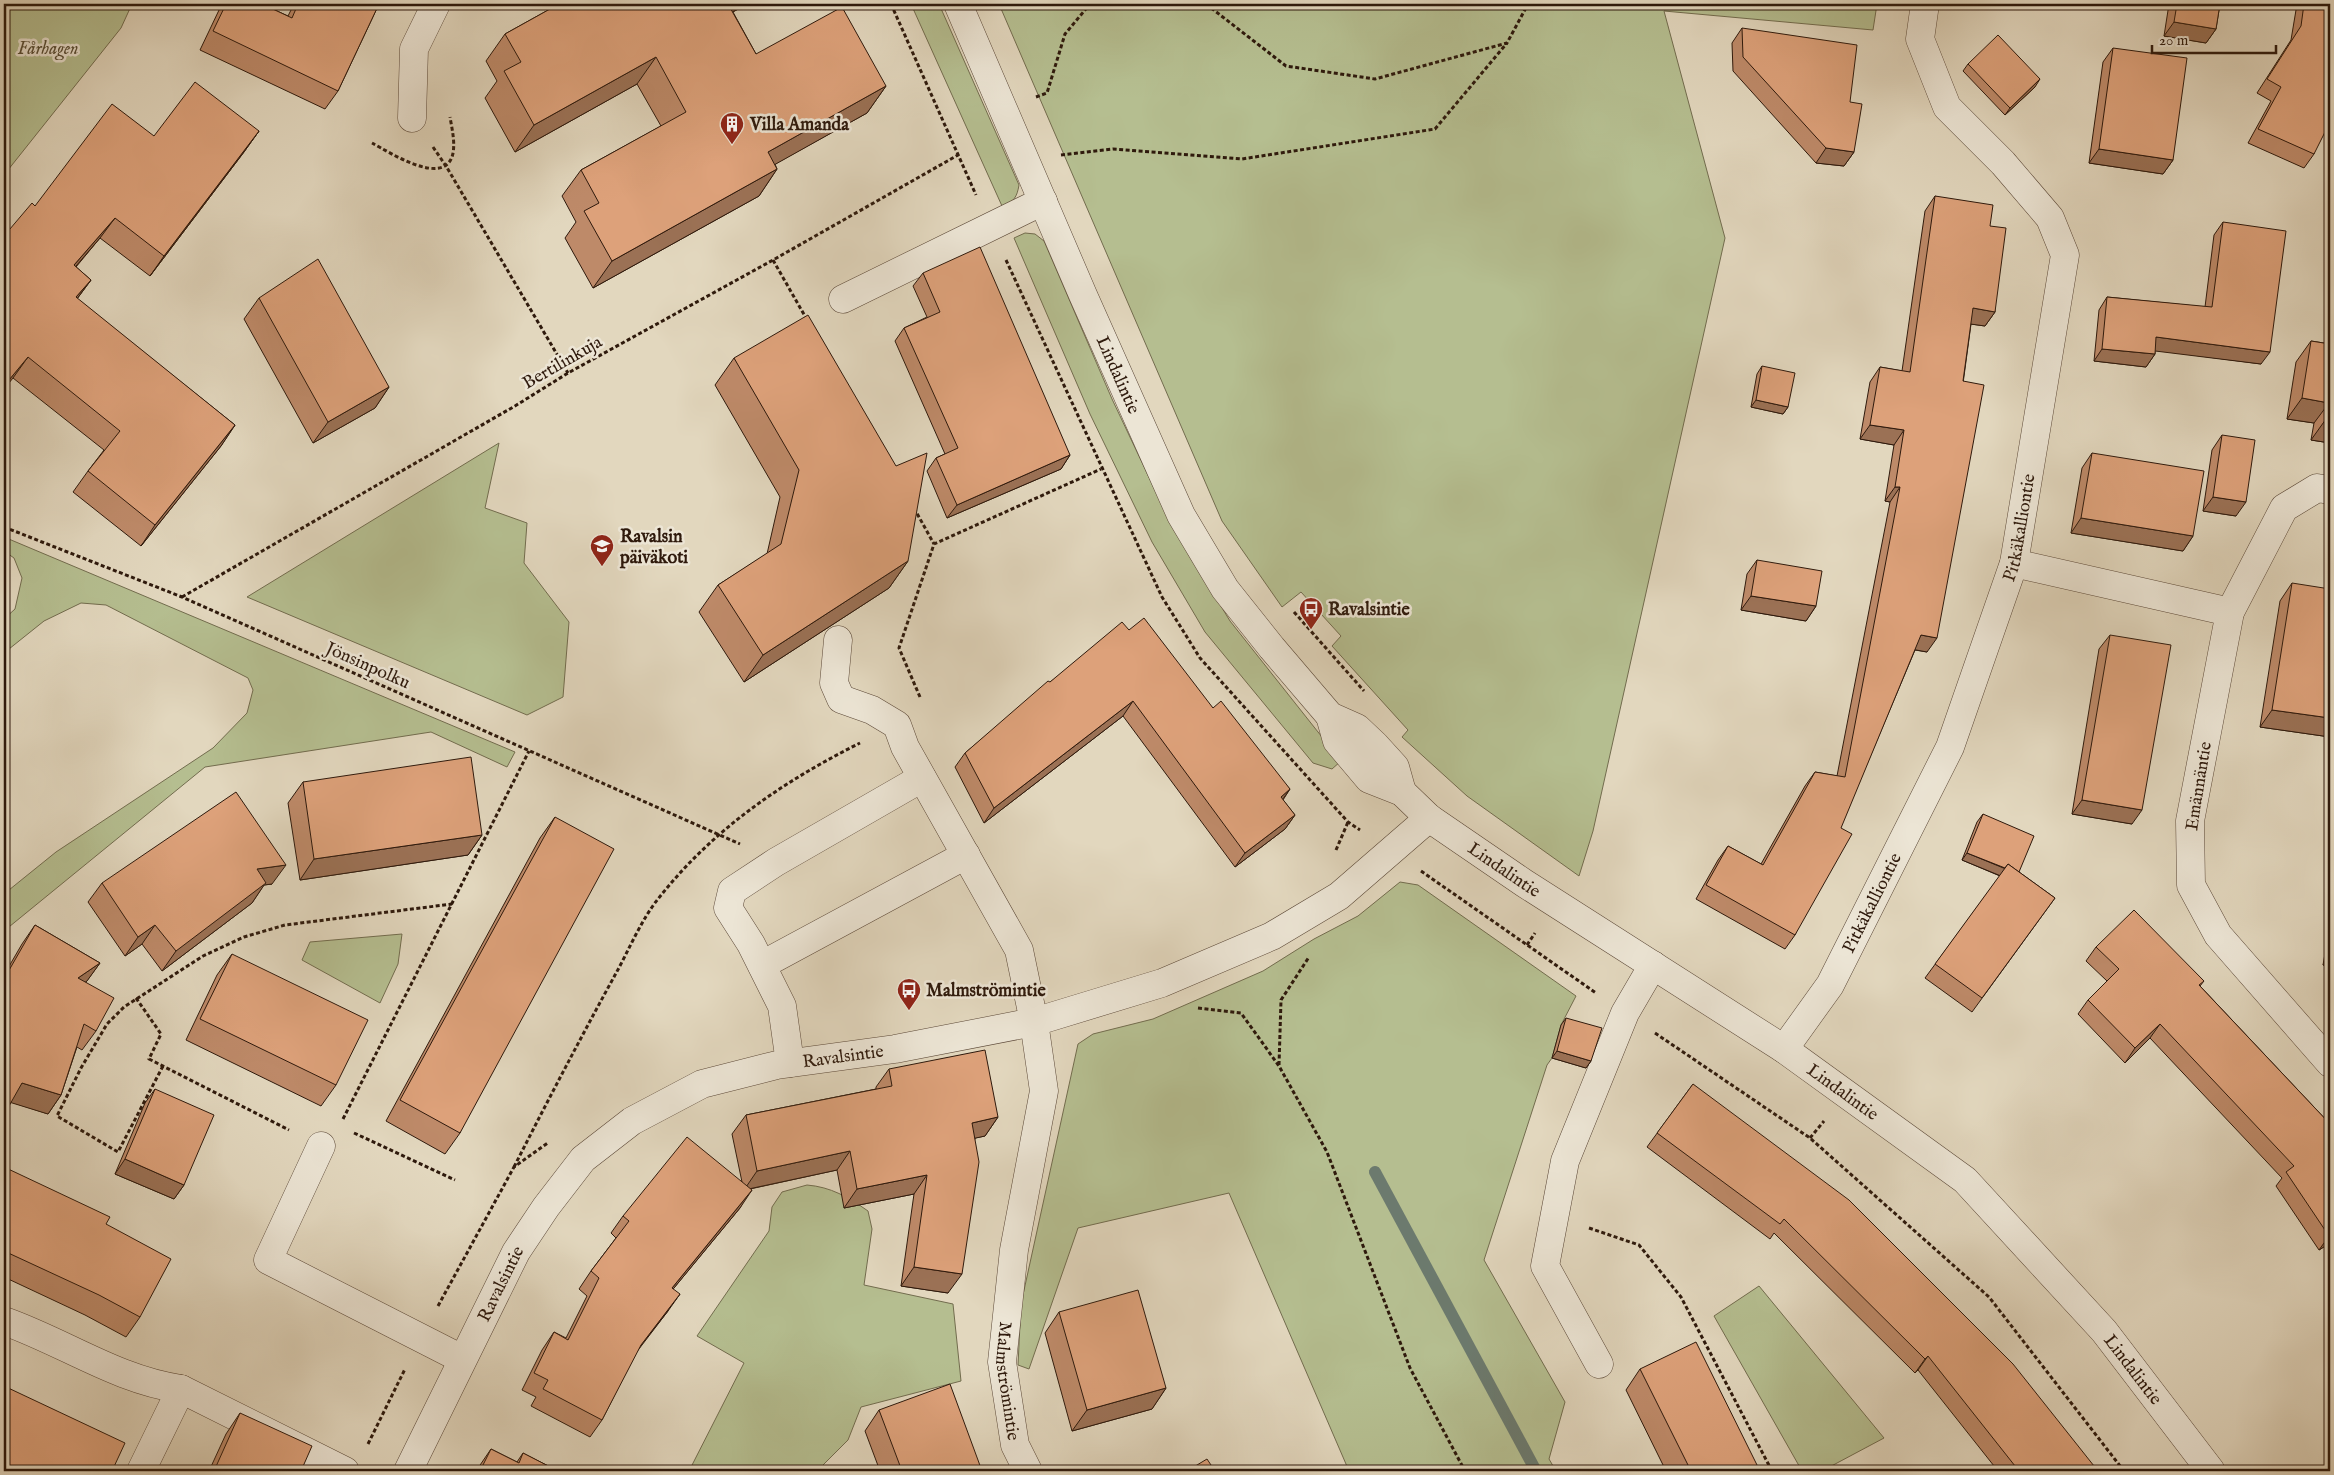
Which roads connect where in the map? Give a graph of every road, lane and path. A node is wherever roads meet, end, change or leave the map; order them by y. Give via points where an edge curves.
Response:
1 (436, 4) edge
2 (958, 4) edge
3 (1090, 4) edge
4 (1206, 4) edge
5 (1528, 4) edge
6 (1925, 4) edge
7 (1507, 43) junction
8 (1006, 111) junction
9 (412, 118) joint
10 (958, 154) dead end
11 (1026, 159) junction
12 (1043, 201) junction
13 (773, 260) junction
14 (843, 299) dead end
15 (807, 319) edge
16 (568, 373) junction
17 (1101, 469) dead end
18 (2330, 490) edge
19 (913, 506) edge
20 (4, 527) edge
21 (934, 544) junction
22 (2014, 563) junction
23 (182, 597) junction
24 (1294, 612) dead end
25 (2230, 612) junction
26 (838, 640) edge
27 (1368, 696) dead end
28 (897, 725) junction
29 (529, 752) junction
30 (922, 778) junction
31 (1429, 818) junction
32 (718, 833) junction
33 (966, 855) junction
34 (452, 904) junction
35 (1312, 952) dead end
36 (762, 965) junction
37 (1653, 965) junction
38 (136, 998) junction
39 (1189, 1007) dead end
40 (1034, 1022) junction
41 (1784, 1049) junction
42 (790, 1063) junction
43 (2330, 1063) edge
44 (163, 1066) junction
45 (1279, 1066) junction
46 (340, 1126) junction
47 (1810, 1138) dead end
48 (321, 1146) junction
49 (514, 1167) dead end
50 (455, 1180) dead end
51 (1554, 1216) junction
52 (4, 1321) edge
53 (462, 1358) junction
54 (1599, 1364) dead end
55 (181, 1389) junction
56 (141, 1471) edge
57 (345, 1471) edge
58 (408, 1471) edge
59 (1028, 1471) edge
60 (1465, 1471) edge
61 (1772, 1471) edge
62 (2124, 1471) edge
63 (2211, 1471) edge

1 - 9 street via 414,49
2 - 8 street, Lindalintie
3 - 8 path via 1065,34 1047,92
4 - 7 path via 1286,66 1375,79
5 - 7 path
6 - 22 street, Pitkäkalliontie via 1920,39 1947,107 2003,163 2050,218 2066,255
7 - 11 path via 1435,129 1242,159 1113,148
8 - 11 street, Lindalintie
9 - 16 path via 446,166
10 - 13 path, Bertilinkuja
11 - 12 street, Lindalintie
12 - 14 street
12 - 31 street, Lindalintie via 1181,515 1225,589 1330,716 1336,742 1356,766 1369,779 1402,792
13 - 15 path
13 - 16 path, Bertilinkuja
16 - 23 path, Bertilinkuja
17 - 21 path
18 - 25 street, Emännäntie via 2317,488 2284,508
19 - 21 path
20 - 23 path, Jönsinpolku
21 - 28 path via 899,648 922,703 918,714
22 - 25 street
22 - 41 street, Pitkäkalliontie via 1950,747 1830,985
23 - 29 path, Jönsinpolku
24 - 27 path
25 - 43 street, Emännäntie via 2190,821 2191,885 2218,935
26 - 28 street via 834,684 841,699 872,710
28 - 30 street, Malmströmintie
28 - 32 path via 820,763 775,790
29 - 32 path, Jönsinpolku
29 - 34 path
30 - 33 street, Malmströmintie
30 - 36 street via 732,891 728,908
31 - 37 street, Lindalintie
31 - 40 street, Ravalsintie via 1339,896 1272,936 1162,983
32 - 49 path via 656,901 560,1075
33 - 36 street
33 - 40 street, Malmströmintie via 1020,950
34 - 38 path via 285,925 244,937 203,956
34 - 46 path
35 - 45 path via 1281,1000
36 - 42 street via 782,1006
37 - 41 street, Lindalintie
37 - 51 street via 1625,1013 1565,1161
38 - 44 path via 161,1034 149,1059
38 - 44 path via 106,1024 57,1116 118,1152
39 - 45 path via 1241,1014
40 - 42 street, Ravalsintie via 895,1049
40 - 59 street, Malmströmintie via 1044,1091 1014,1250 1002,1362 1015,1445
41 - 63 street, Lindalintie via 1965,1180 2104,1331
42 - 53 street, Ravalsintie via 702,1084 632,1121 583,1159 516,1252
44 - 48 path
45 - 60 path via 1327,1152 1410,1368
46 - 48 path
46 - 50 path
47 - 62 path via 1989,1297
48 - 53 street via 268,1260
51 - 54 street via 1546,1266
51 - 61 path via 1639,1245 1681,1296
52 - 55 street via 130,1377
53 - 58 street, Ravalsintie
55 - 56 street
55 - 57 street

